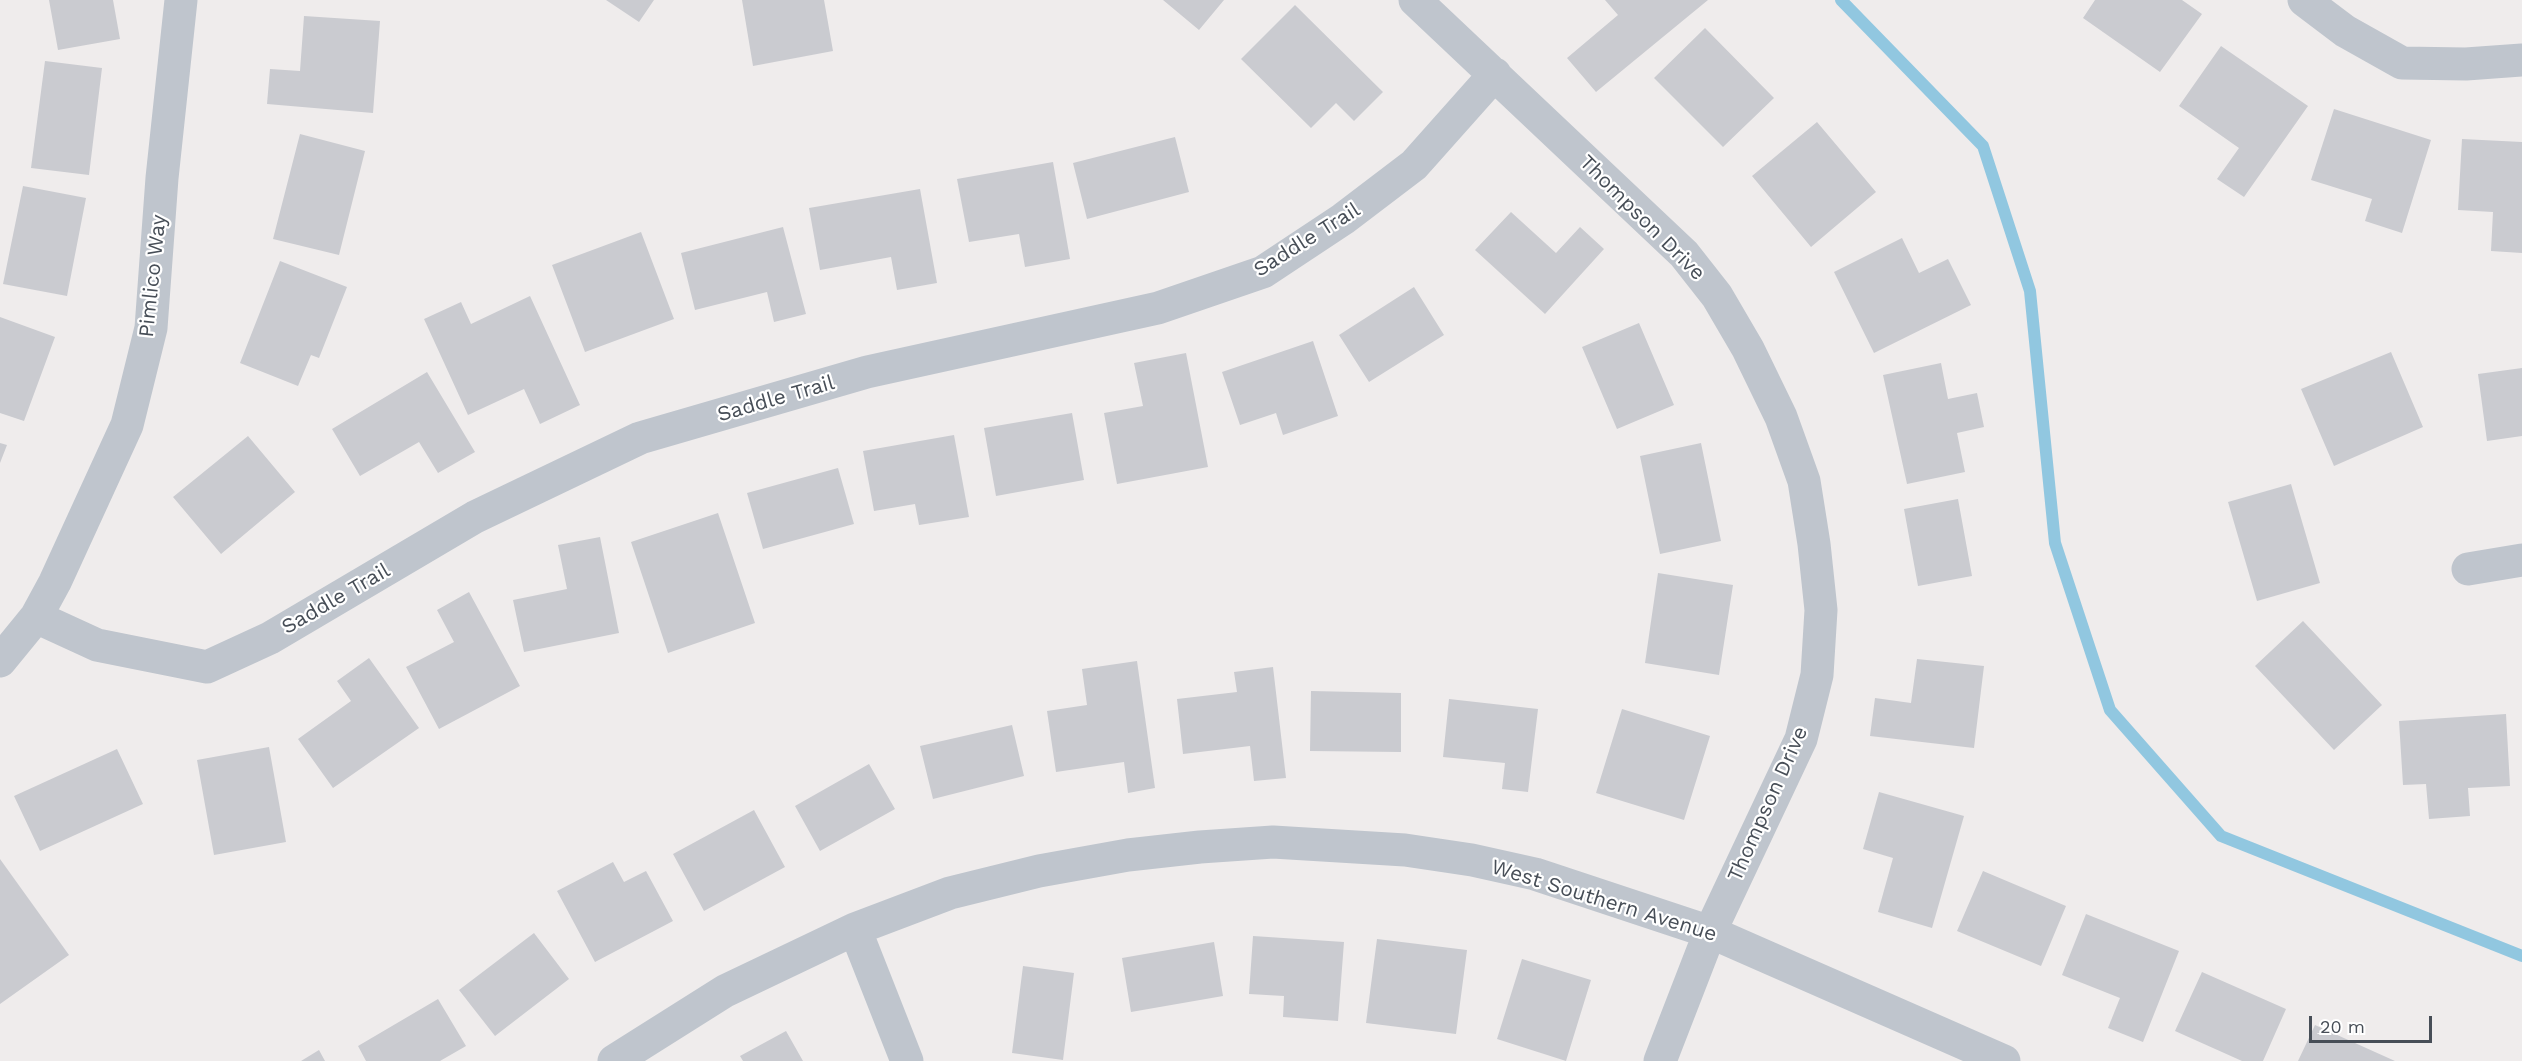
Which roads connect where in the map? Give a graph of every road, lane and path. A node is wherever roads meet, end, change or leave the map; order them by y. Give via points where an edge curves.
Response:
1 (181, 0) edge
2 (1415, 0) edge
3 (2304, 0) edge
4 (2522, 60) edge
5 (1495, 74) junction
6 (2522, 560) edge
7 (2468, 569) dead end
8 (36, 617) junction
9 (0, 661) edge
10 (855, 929) junction
11 (1710, 932) junction
12 (614, 1061) edge
13 (907, 1061) edge
14 (1660, 1061) edge
15 (2004, 1061) edge

1 - 8 street, Pimlico Way via 151,328 127,425
2 - 5 street, Thompson Drive
3 - 4 street via 2345,31 2402,63
5 - 8 street, Saddle Trail via 1414,165 1343,219 1263,272 1158,308 867,372 640,438 475,517 270,638 207,667 97,645
5 - 11 street, Thompson Drive via 1684,254 1717,296 1781,417 1804,481 1821,609 1817,675 1801,740
6 - 7 street
8 - 9 street, Pimlico Way
10 - 11 street, West Southern Avenue via 950,893 1039,871 1128,855 1273,842 1405,850 1472,860 1535,874
10 - 12 street, West Southern Avenue via 724,992
10 - 13 street
11 - 14 street, Thompson Drive
11 - 15 street, West Southern Avenue

